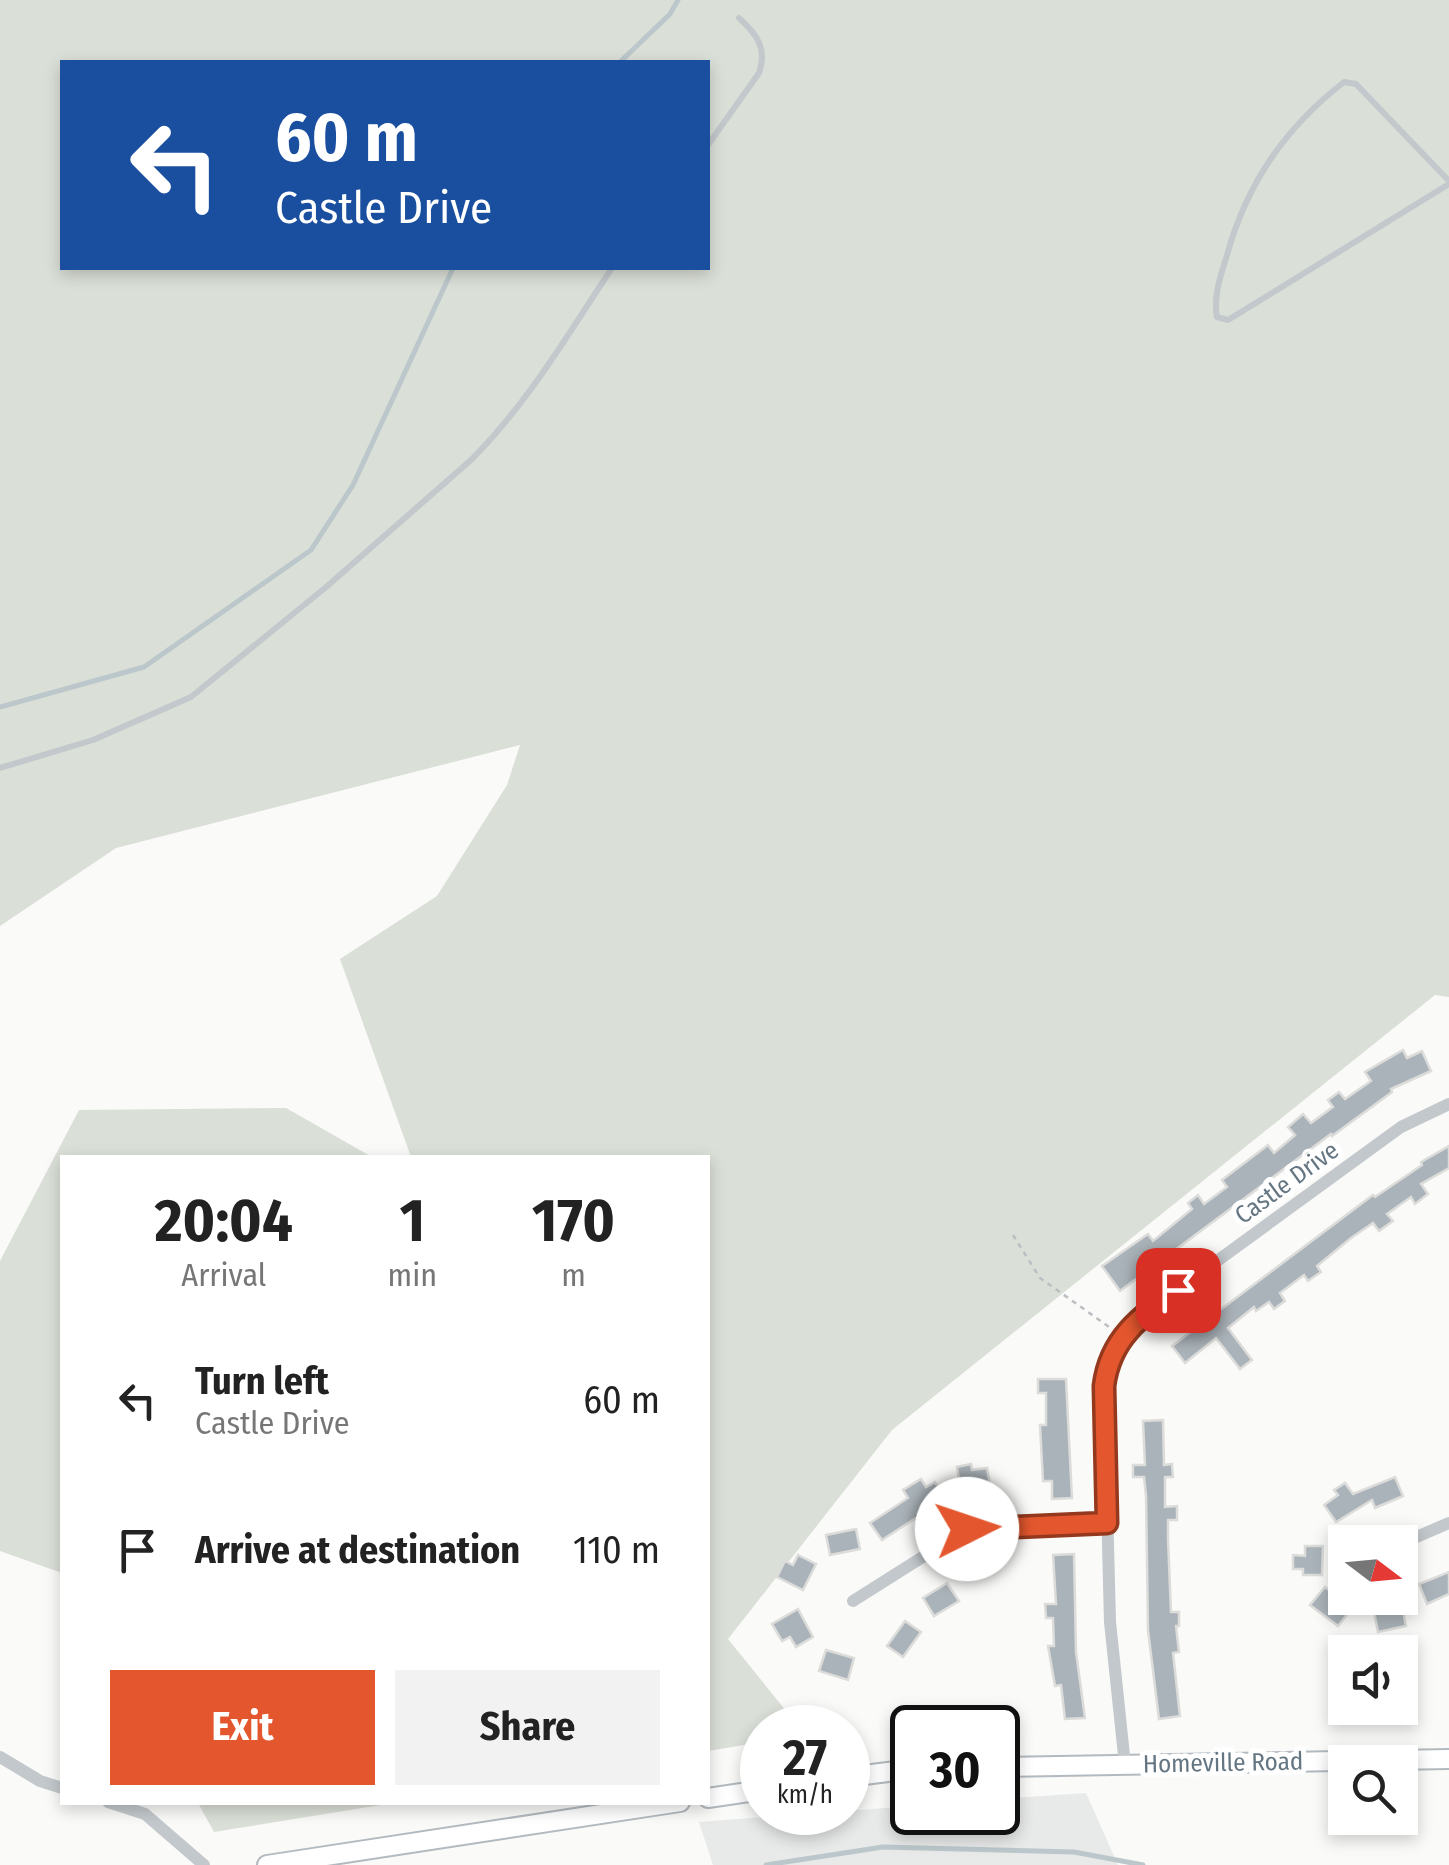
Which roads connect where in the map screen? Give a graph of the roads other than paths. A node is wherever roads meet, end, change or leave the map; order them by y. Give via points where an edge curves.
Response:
1 (739, 18) dead end
2 (710, 142) edge
3 (1449, 182) edge
4 (611, 270) edge
5 (0, 768) edge
6 (1449, 1104) edge
7 (1107, 1523) junction
8 (1449, 1523) edge
9 (1418, 1536) edge
10 (853, 1601) dead end
11 (0, 1758) edge
12 (1449, 1759) edge
13 (1125, 1764) junction
14 (1020, 1766) edge
15 (60, 1787) edge
16 (740, 1793) edge
17 (710, 1798) edge
18 (117, 1805) edge
19 (660, 1805) edge
20 (204, 1865) edge
21 (268, 1865) edge

1 - 2 lane via 762,46 763,63
3 - 3 lane via 1356,84 1344,82 1291,130 1254,184 1221,275 1218,317 1228,320
4 - 5 lane via 501,430 266,638 191,698 93,740
6 - 7 street, Castle Drive via 1401,1127 1121,1336 1104,1386
7 - 10 street via 967,1529
7 - 13 street
8 - 9 street
11 - 15 street
12 - 13 street, Homeville Road
13 - 14 street, Homeville Road
16 - 17 street
18 - 20 street via 145,1814
19 - 21 street

